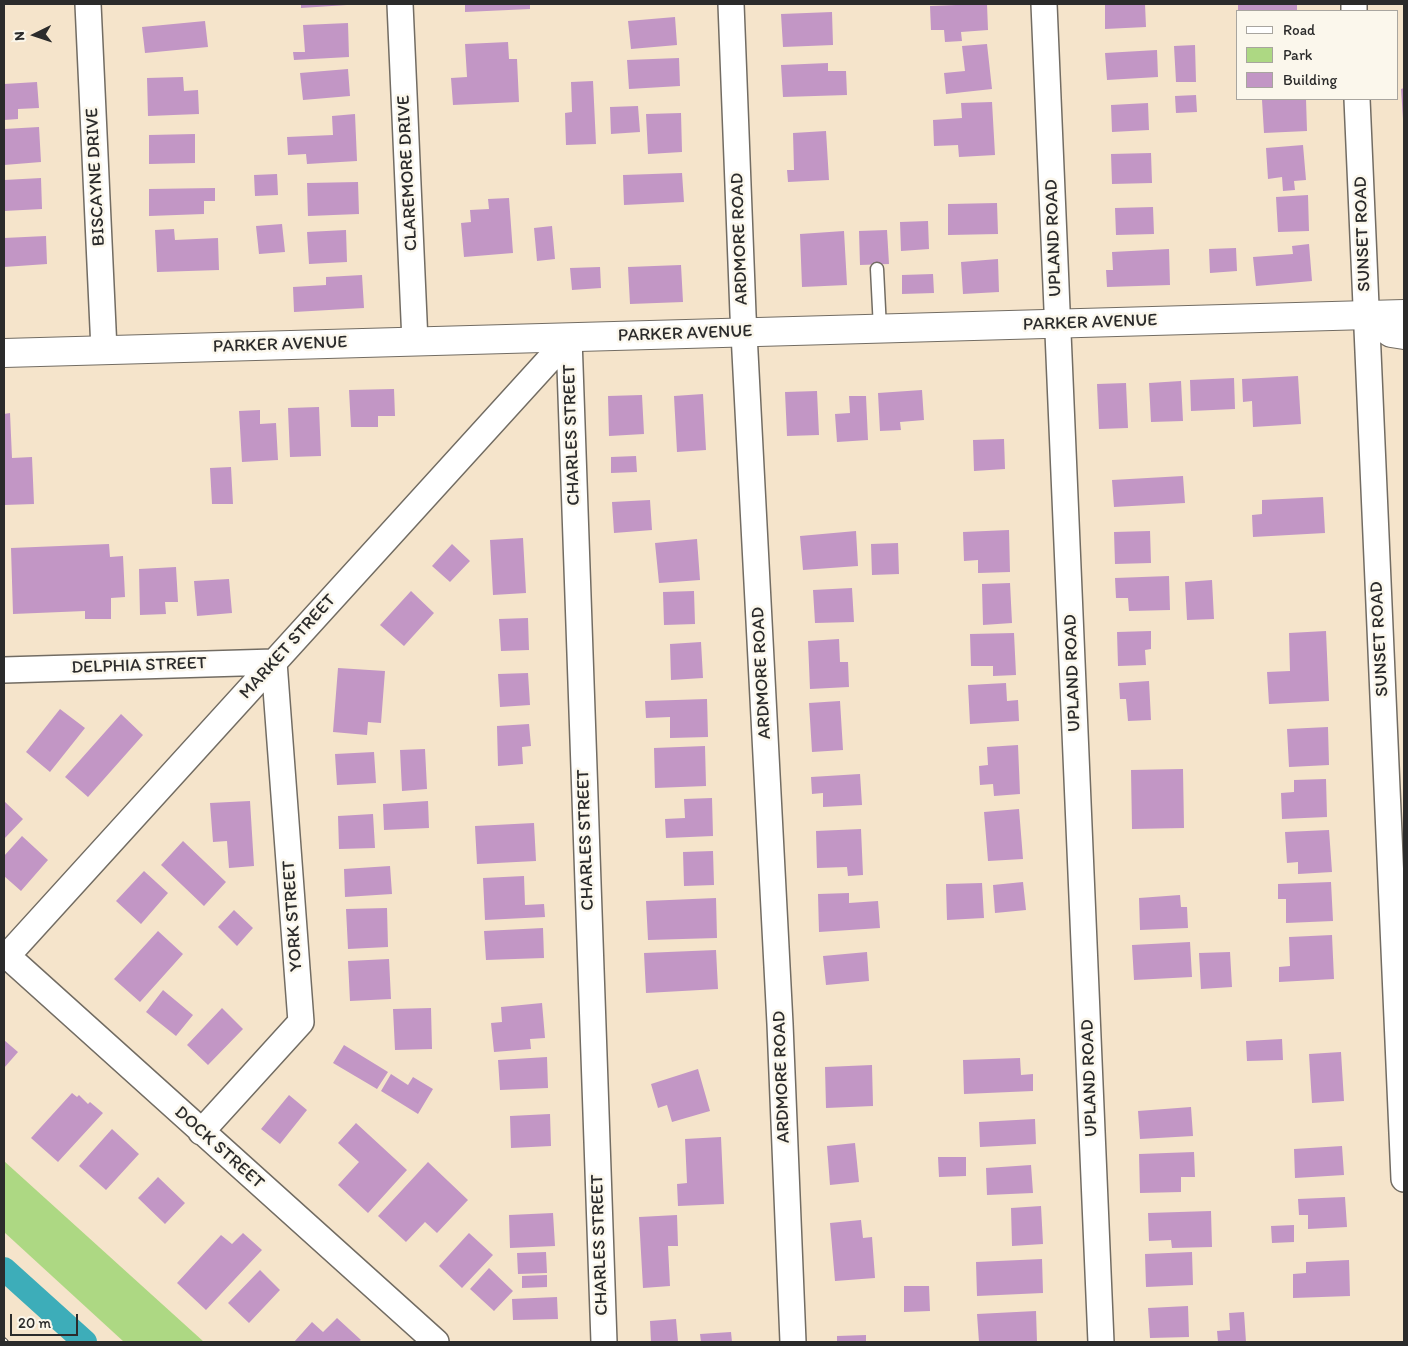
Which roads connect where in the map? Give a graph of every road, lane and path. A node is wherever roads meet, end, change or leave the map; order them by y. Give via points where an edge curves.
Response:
1 (88, 4) edge
2 (400, 4) edge
3 (730, 4) edge
4 (1044, 4) edge
5 (1357, 100) edge
6 (877, 269) dead end
7 (1404, 314) edge
8 (1366, 315) junction
9 (1058, 324) junction
10 (880, 329) junction
11 (744, 332) junction
12 (1404, 335) edge
13 (568, 338) junction
14 (416, 342) junction
15 (104, 350) junction
16 (4, 353) edge
17 (274, 662) junction
18 (4, 670) edge
19 (6, 954) edge
20 (201, 1132) junction
21 (1404, 1179) edge
22 (436, 1342) edge
23 (604, 1342) edge
24 (793, 1342) edge
25 (1101, 1342) edge

1 - 15 street, BISCAYNE DRIVE
2 - 14 street, CLAREMORE DRIVE
3 - 11 street, ARDMORE ROAD
4 - 9 street, UPLAND ROAD
5 - 8 street, SUNSET ROAD
6 - 10 lane
7 - 8 street, PARKER AVENUE
8 - 9 street, PARKER AVENUE
8 - 12 street via 1391,333
8 - 21 street, SUNSET ROAD
9 - 10 street, PARKER AVENUE
9 - 25 street, UPLAND ROAD
10 - 11 street, PARKER AVENUE
11 - 13 street, PARKER AVENUE
11 - 24 street, ARDMORE ROAD
13 - 14 street, PARKER AVENUE
13 - 17 street, MARKET STREET
13 - 23 street, CHARLES STREET
14 - 15 street, PARKER AVENUE
15 - 16 street, PARKER AVENUE
17 - 18 street, DELPHIA STREET
17 - 19 street, MARKET STREET
17 - 20 street, YORK STREET via 300,1022
19 - 20 street, DOCK STREET
20 - 22 street, DOCK STREET

